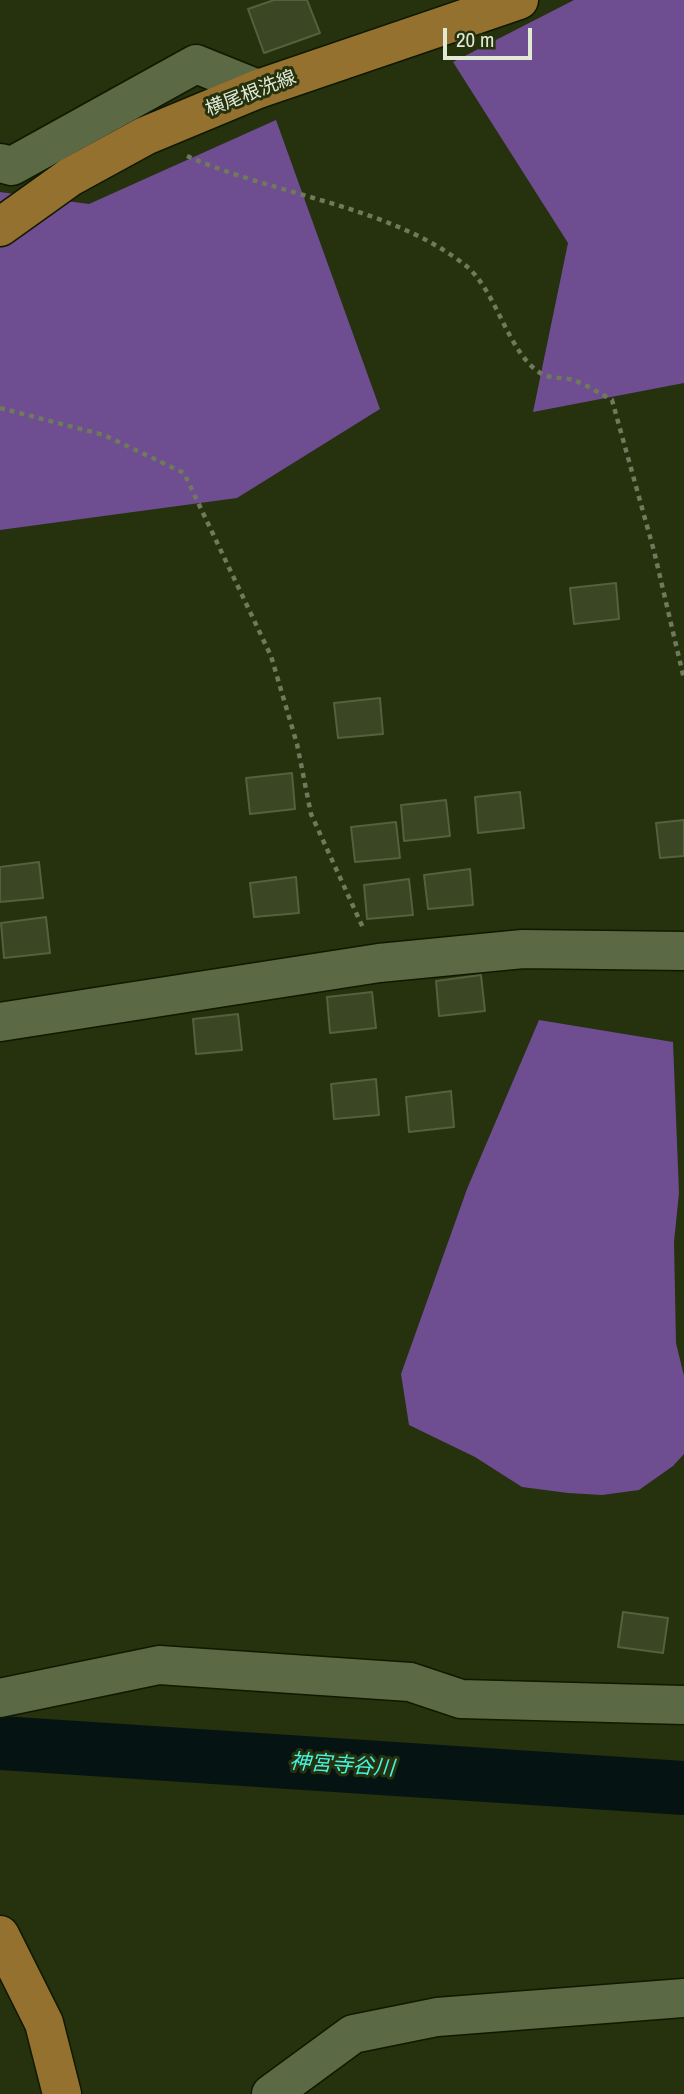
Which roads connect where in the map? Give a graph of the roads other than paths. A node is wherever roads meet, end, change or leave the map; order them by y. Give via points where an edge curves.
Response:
1 (519, 0) edge
2 (258, 89) junction
3 (0, 163) edge
4 (0, 227) edge
5 (684, 951) edge
6 (0, 1022) edge
7 (0, 1698) edge
8 (684, 1705) edge
9 (0, 1935) edge
10 (684, 1997) edge
11 (62, 2094) edge
12 (271, 2094) edge

1 - 2 main road, 横尾根洗線
2 - 3 street via 196,64 12,166
2 - 4 main road, 横尾根洗線 via 145,136 70,177
5 - 6 street via 523,949 379,963
7 - 8 street via 159,1665 410,1682 461,1699
9 - 11 main road via 44,2023
10 - 12 street via 437,2017 353,2034

